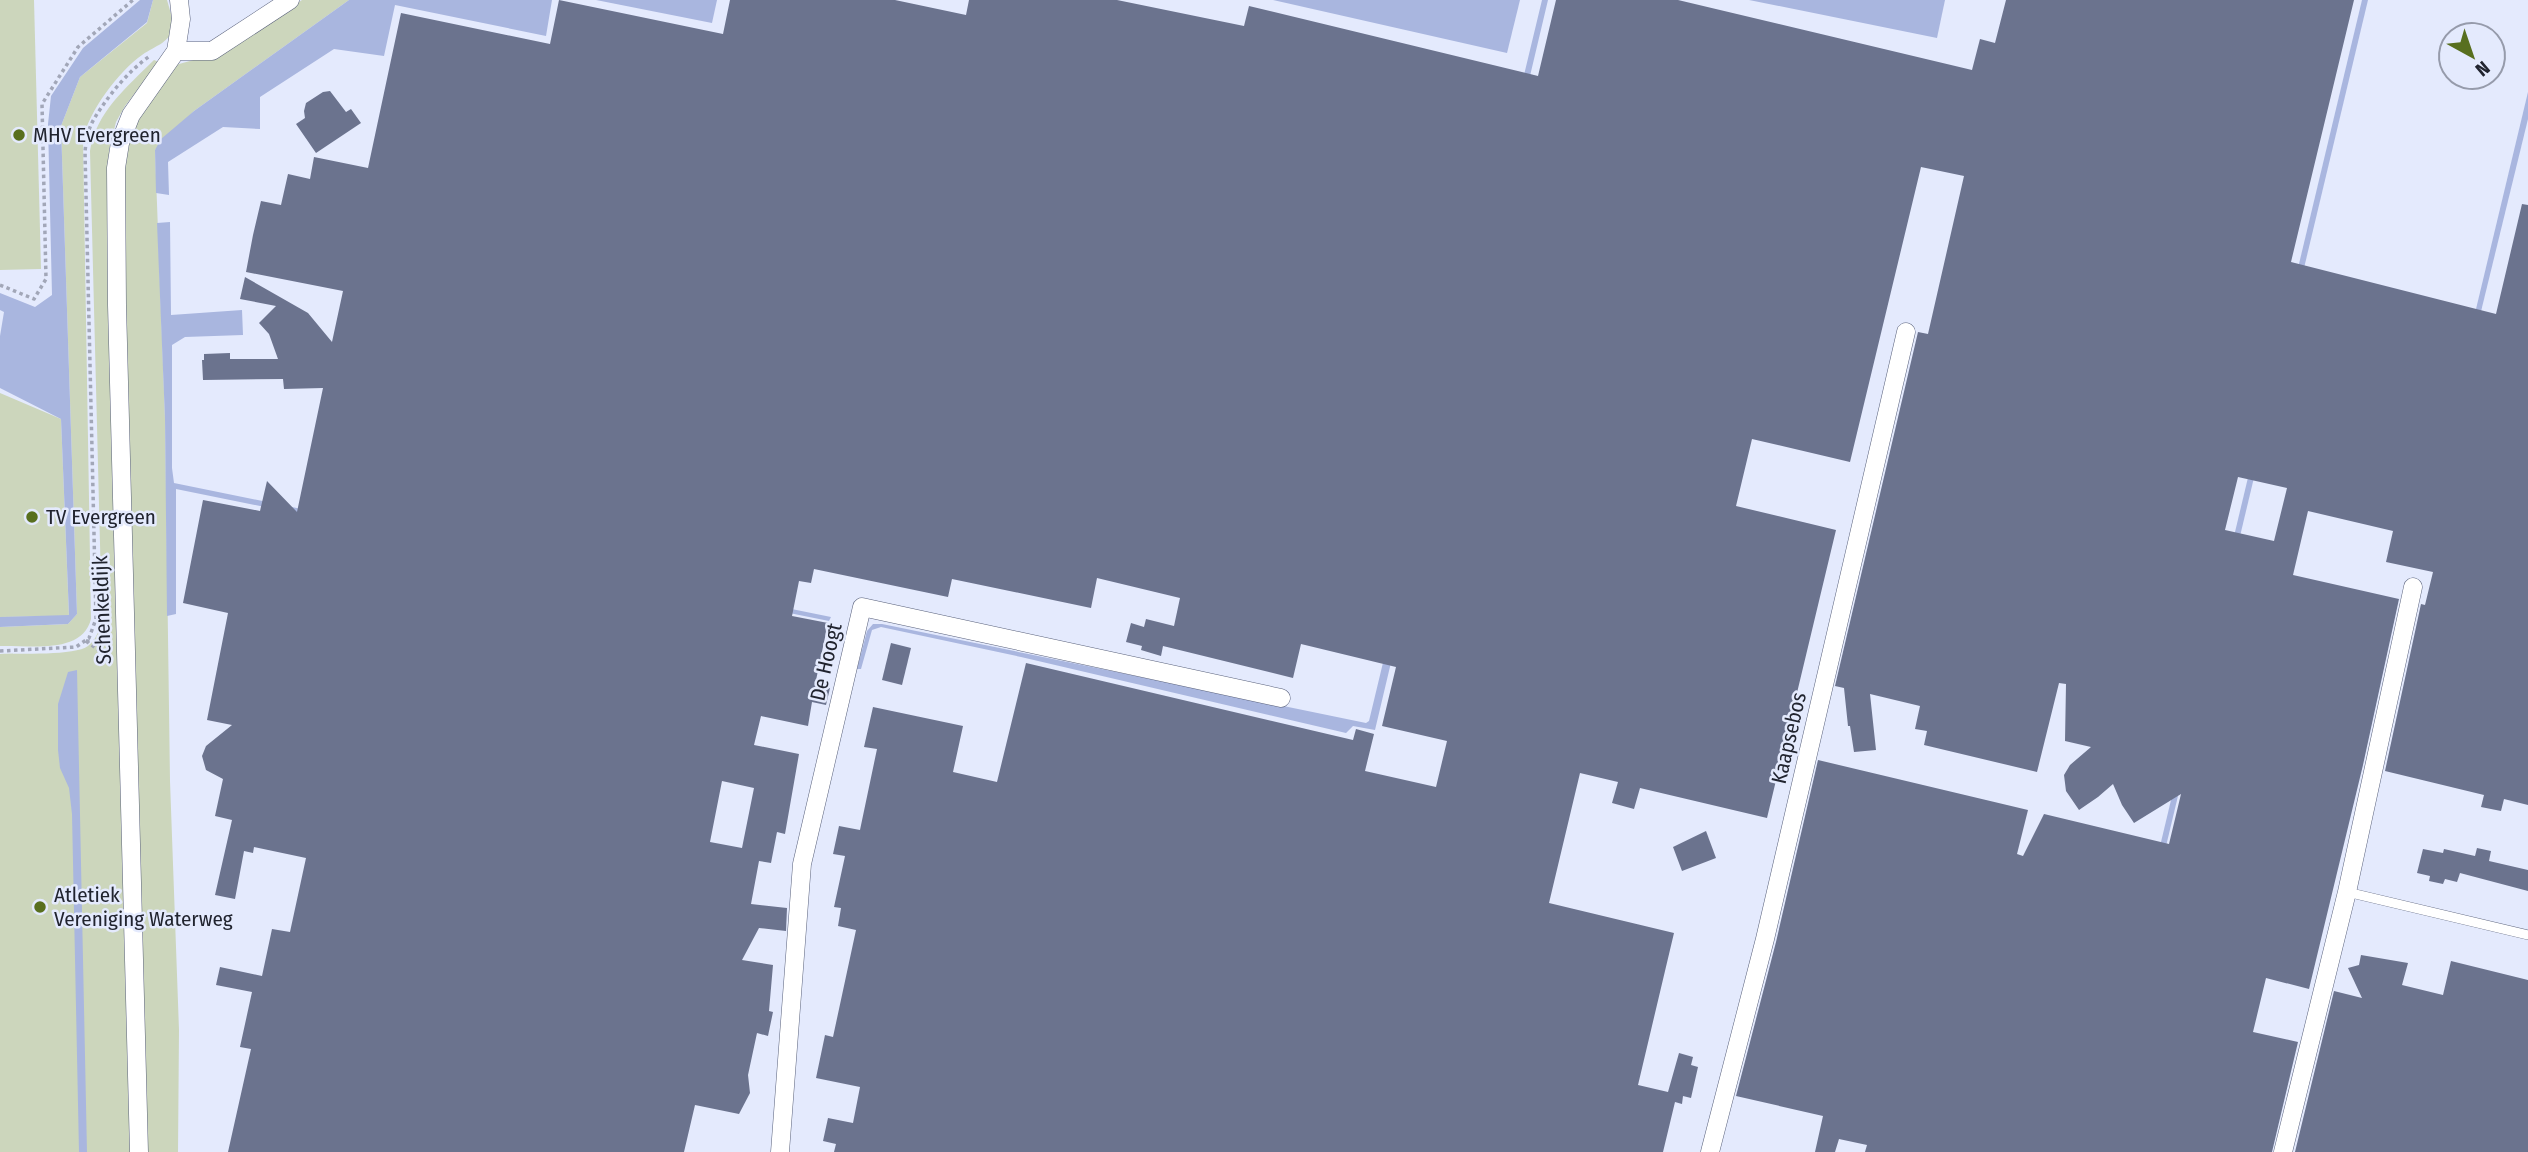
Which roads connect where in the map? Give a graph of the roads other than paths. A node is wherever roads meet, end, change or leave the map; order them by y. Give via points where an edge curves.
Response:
1 (179, 0) edge
2 (290, 0) edge
3 (176, 51) junction
4 (1906, 332) dead end
5 (2413, 587) dead end
6 (1281, 698) dead end
7 (2347, 892) junction
8 (2528, 935) edge
9 (139, 1152) edge
10 (780, 1152) edge
11 (1710, 1152) edge
12 (2283, 1152) edge

1 - 3 street, Schenkeldijk
2 - 3 street via 212,51
3 - 9 street, Schenkeldijk via 131,115 116,168
4 - 11 street, Kaapsebos via 1765,939
5 - 7 street
6 - 10 street, De Hoogt via 862,607 802,864
7 - 8 lane
7 - 12 street

